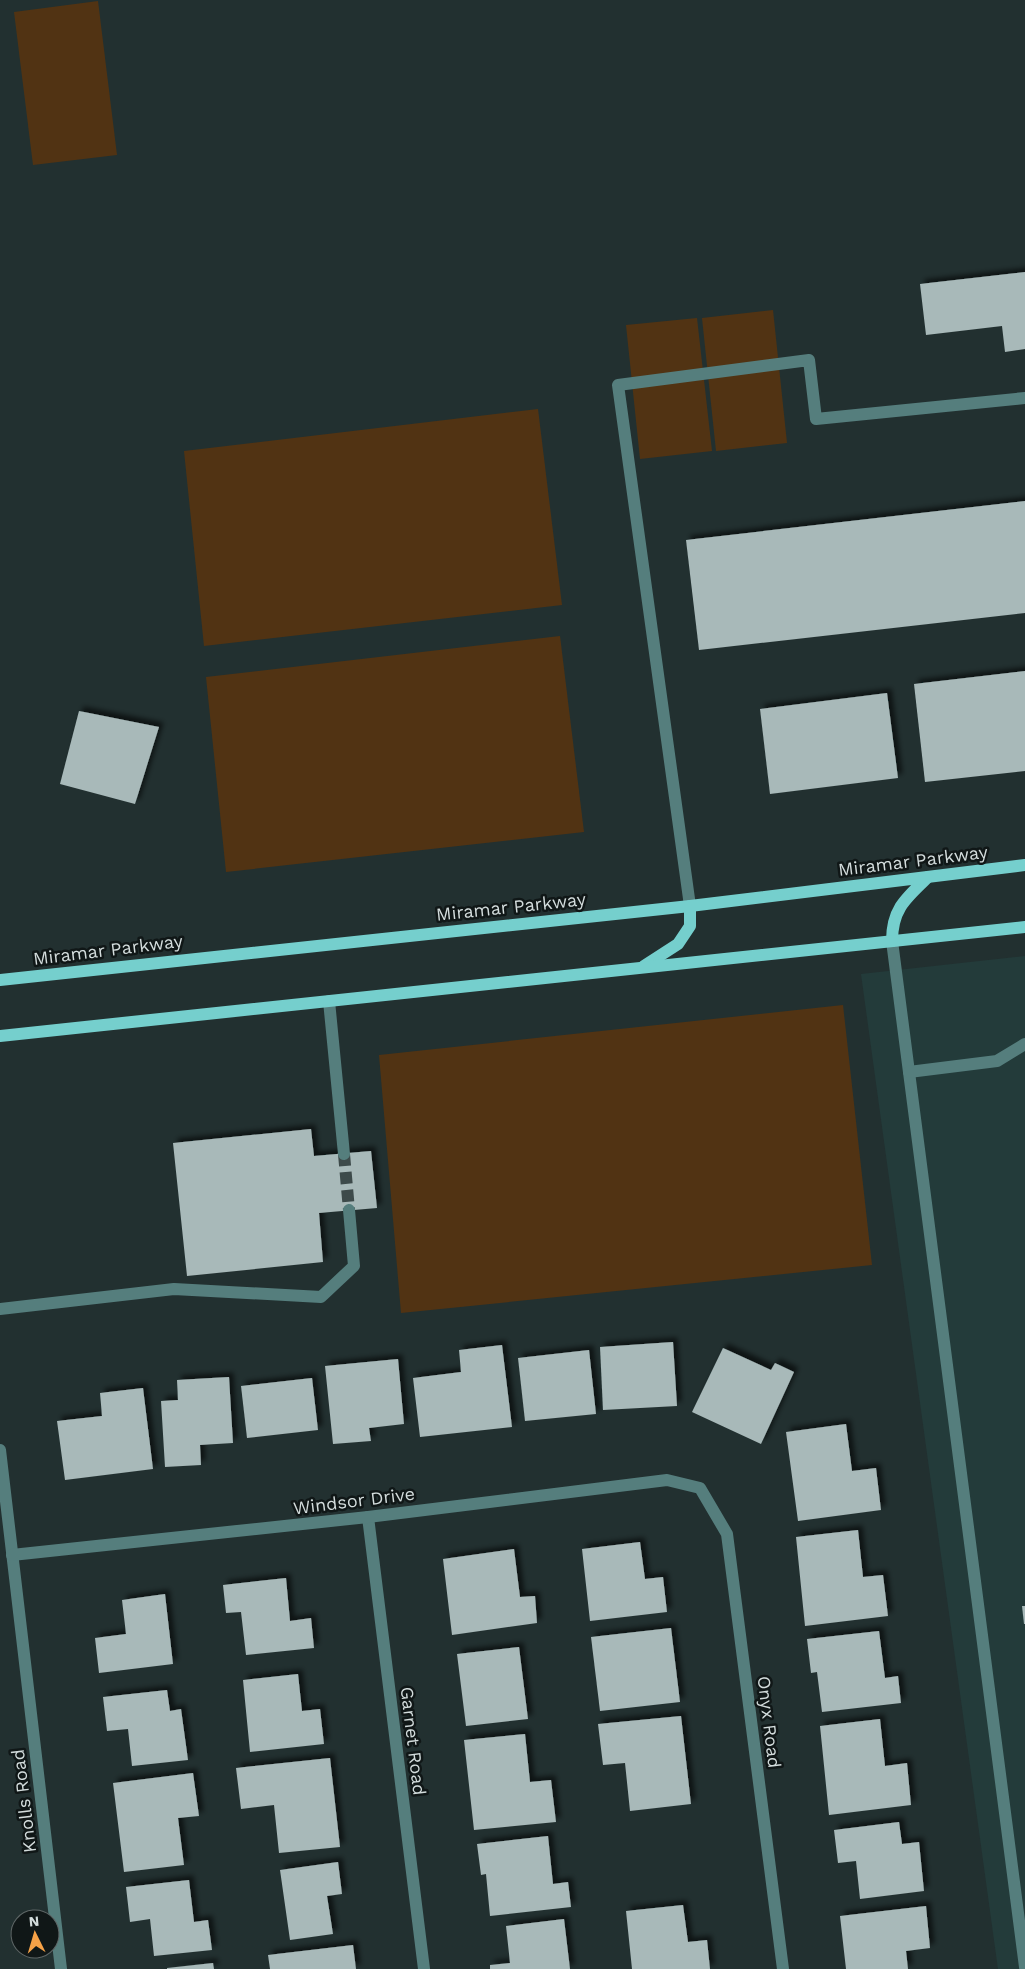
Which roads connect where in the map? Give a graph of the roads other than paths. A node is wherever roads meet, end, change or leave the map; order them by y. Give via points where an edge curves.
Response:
1 (1025, 398) edge
2 (1025, 865) edge
3 (928, 877) junction
4 (690, 906) junction
5 (1025, 927) edge
6 (892, 941) junction
7 (642, 968) junction
8 (0, 980) edge
9 (329, 1001) junction
10 (0, 1036) edge
11 (1025, 1044) edge
12 (909, 1072) junction
13 (344, 1154) tunnel mouth
14 (349, 1210) tunnel mouth
15 (0, 1309) edge
16 (0, 1450) edge
17 (700, 1488) joint
18 (368, 1517) junction
19 (12, 1555) junction
20 (1025, 1967) edge
21 (61, 1969) edge
22 (424, 1969) edge
23 (783, 1969) edge

1 - 4 street via 816,419 808,360 618,385
2 - 3 main road, Miramar Parkway
3 - 4 main road, Miramar Parkway
3 - 6 main road via 903,900 892,923
4 - 7 main road via 690,926 678,944
4 - 8 main road, Miramar Parkway
5 - 6 main road
6 - 7 main road
6 - 12 street
7 - 9 main road
9 - 10 main road
9 - 13 street
11 - 12 street via 997,1061
12 - 20 street
14 - 15 street via 354,1266 321,1297 174,1289
16 - 19 street, Knolls Road
17 - 18 street, Windsor Drive via 667,1480
17 - 23 street, Onyx Road via 727,1534
18 - 19 street, Windsor Drive
18 - 22 street, Garnet Road
19 - 21 street, Knolls Road

